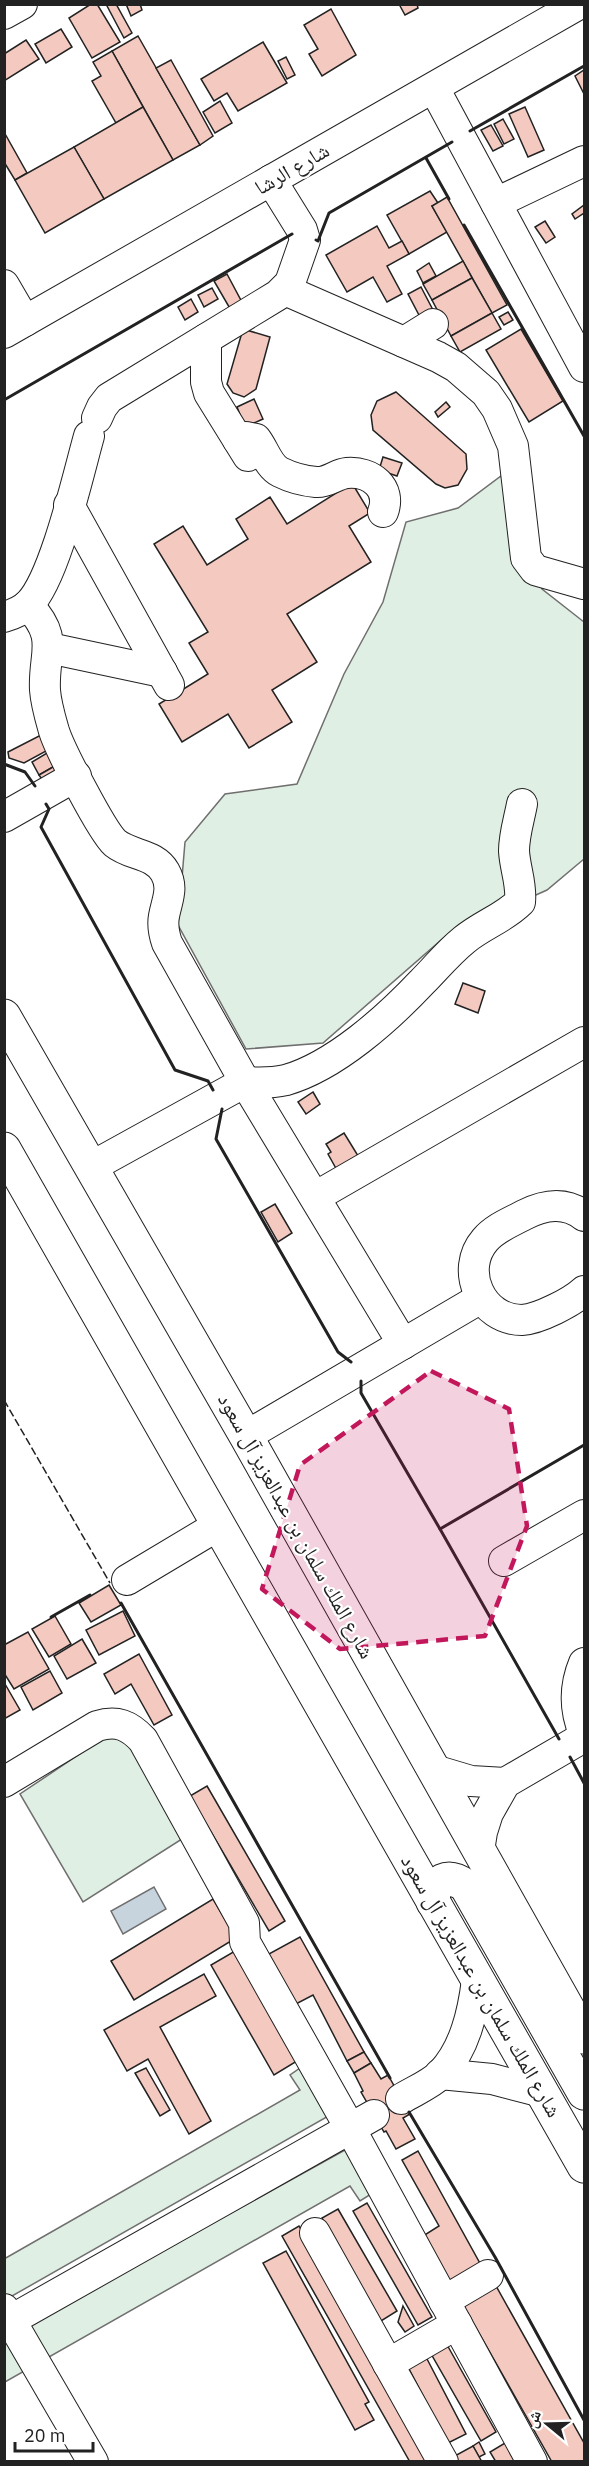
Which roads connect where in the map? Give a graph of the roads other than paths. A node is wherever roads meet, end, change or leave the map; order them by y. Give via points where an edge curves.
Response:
1 (22, 4) edge
2 (579, 4) edge
3 (4, 14) edge
4 (434, 88) junction
5 (585, 161) edge
6 (271, 180) junction
7 (496, 203) junction
8 (4, 285) edge
9 (285, 290) junction
10 (433, 324) dead end
11 (15, 327) edge
12 (206, 339) junction
13 (404, 342) junction
14 (585, 368) edge
15 (238, 440) junction
16 (262, 479) dead end
17 (69, 505) junction
18 (383, 512) dead end
19 (585, 584) edge
20 (16, 611) edge
21 (49, 648) junction
22 (76, 776) junction
23 (522, 804) dead end
24 (4, 817) edge
25 (4, 1016) edge
26 (585, 1042) edge
27 (245, 1082) junction
28 (4, 1149) edge
29 (91, 1167) junction
30 (315, 1197) junction
31 (585, 1216) edge
32 (585, 1291) edge
33 (481, 1298) junction
34 (403, 1344) junction
35 (246, 1436) junction
36 (582, 1522) edge
37 (219, 1526) junction
38 (504, 1561) dead end
39 (127, 1580) dead end
40 (585, 1663) edge
41 (585, 1735) edge
42 (434, 1770) junction
43 (4, 1782) edge
44 (505, 1783) junction
45 (479, 1851) junction
46 (433, 1902) junction
47 (477, 1980) junction
48 (585, 2037) edge
49 (440, 2074) junction
50 (542, 2092) junction
51 (585, 2092) edge
52 (402, 2099) dead end
53 (362, 2122) junction
54 (585, 2166) edge
55 (315, 2233) dead end
56 (488, 2275) dead end
57 (450, 2313) junction
58 (7, 2318) edge
59 (388, 2364) junction
60 (93, 2462) edge
61 (443, 2462) edge
62 (532, 2462) edge

1 - 3 street
2 - 4 street, شارع الرشا
4 - 6 street, شارع الرشا
4 - 7 street
5 - 7 street
6 - 9 street via 304,234
6 - 11 street, شارع الرشا
7 - 14 street
8 - 11 street
9 - 12 street
9 - 13 street
10 - 13 street
12 - 15 street via 209,393
12 - 17 street via 109,398 93,427
13 - 19 street via 456,367 486,393 513,446 526,558 535,570
15 - 16 street
15 - 18 street via 256,439 275,469 287,475 318,482 353,473 379,483 386,492
17 - 20 street via 37,594
17 - 21 street via 165,678
20 - 21 street via 39,617
21 - 22 street via 45,688 48,713
22 - 24 street
22 - 27 street via 114,842 157,861 164,870 170,889 163,926 167,943
23 - 27 street via 514,852 520,902 465,939 387,1017 347,1048 304,1074 265,1083
25 - 29 main road, شارع الملك سلمان بن عبدالعزيز آل سعود
26 - 30 street
27 - 29 street
27 - 30 street
28 - 37 main road, شارع الملك سلمان بن عبدالعزيز آل سعود
29 - 35 main road, شارع الملك سلمان بن عبدالعزيز آل سعود
30 - 34 street
31 - 33 street via 569,1207 542,1207 496,1230 479,1248 475,1260 473,1273
32 - 33 street via 523,1320 499,1314
33 - 34 street
34 - 35 street
35 - 42 main road, شارع الملك سلمان بن عبدالعزيز آل سعود
36 - 38 street
37 - 39 street
37 - 46 main road, شارع الملك سلمان بن عبدالعزيز آل سعود
40 - 41 street via 576,1689 576,1705
41 - 44 street
42 - 44 street via 471,1781
42 - 45 main road, شارع الملك سلمان بن عبدالعزيز آل سعود
43 - 53 street via 97,1726 110,1722 134,1730 244,1923 245,1942
44 - 45 street via 488,1813
45 - 48 main road, شارع الملك سلمان بن عبدالعزيز آل سعود
46 - 47 main road, شارع الملك سلمان بن عبدالعزيز آل سعود
46 - 51 main road via 438,1883 457,1880 466,1886
47 - 49 street via 466,2030
47 - 50 main road, شارع الملك سلمان بن عبدالعزيز آل سعود
49 - 50 street via 492,2079
49 - 52 street
50 - 54 main road, شارع الملك سلمان بن عبدالعزيز آل سعود
53 - 57 street
53 - 58 street
55 - 59 street
56 - 57 street
57 - 59 street
57 - 62 street
58 - 60 street
59 - 61 street

